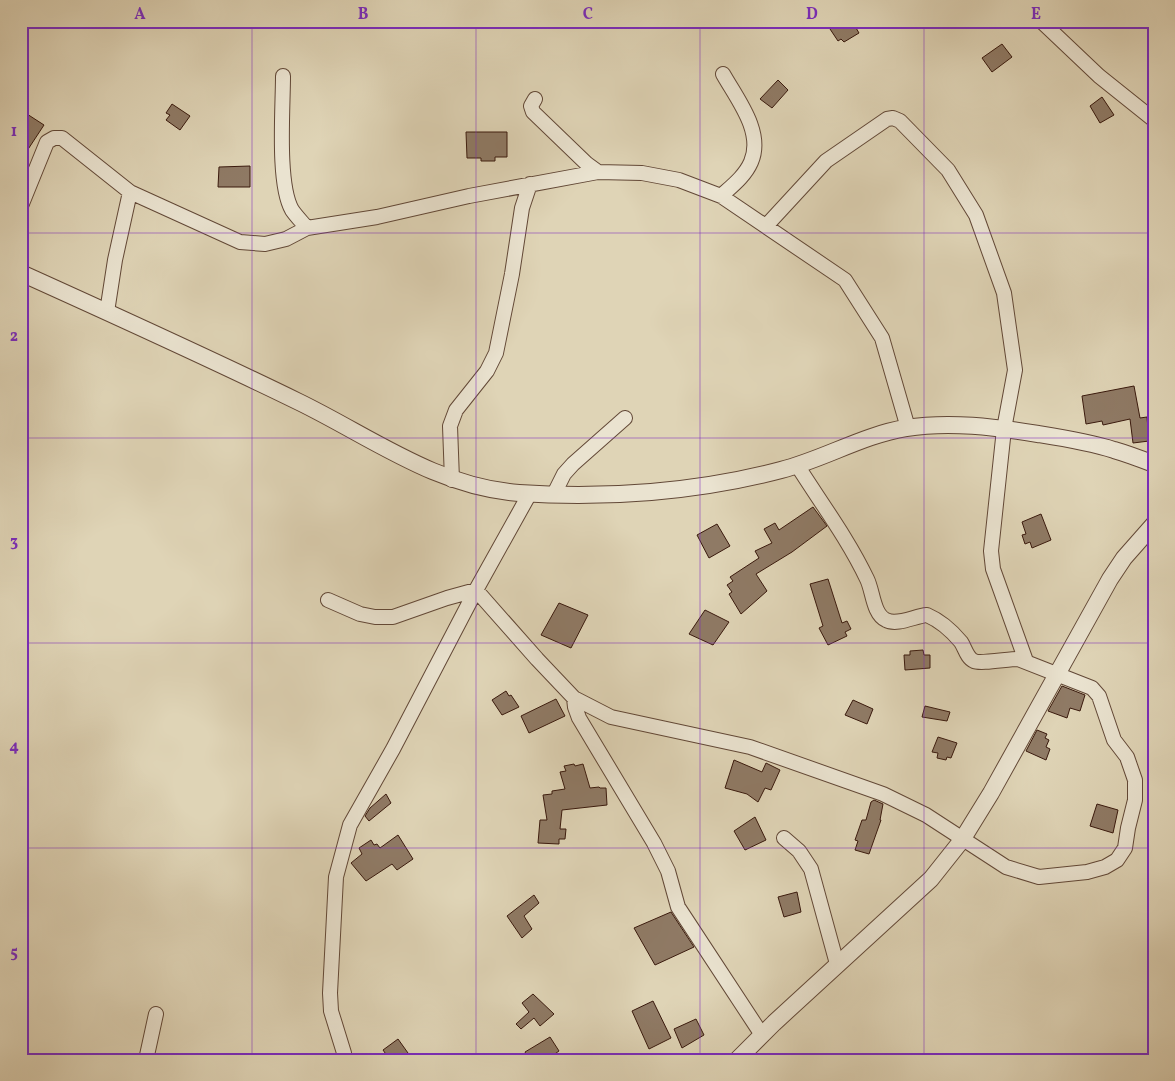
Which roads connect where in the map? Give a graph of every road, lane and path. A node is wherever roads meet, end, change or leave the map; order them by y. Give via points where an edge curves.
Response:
1 (1041, 21) edge
2 (723, 74) dead end
3 (283, 76) dead end
4 (535, 99) dead end
5 (1154, 120) edge
6 (598, 172) junction
7 (530, 184) junction
8 (130, 192) junction
9 (721, 196) junction
10 (21, 206) edge
11 (766, 226) junction
12 (307, 228) junction
13 (21, 272) edge
14 (106, 312) junction
15 (626, 418) dead end
16 (908, 428) junction
17 (1004, 429) junction
18 (1154, 464) edge
19 (797, 465) junction
20 (452, 480) junction
21 (530, 494) junction
22 (554, 494) junction
23 (1154, 524) edge
24 (476, 590) junction
25 (328, 600) dead end
26 (1026, 661) junction
27 (1056, 673) junction
28 (574, 698) junction
29 (784, 838) dead end
30 (962, 840) junction
31 (836, 964) junction
32 (156, 1014) dead end
33 (762, 1035) junction
34 (741, 1057) edge
35 (146, 1060) edge
36 (344, 1060) edge

1 - 5 street via 1099,76
2 - 9 street via 746,113 755,149 740,180
3 - 12 street via 286,192 292,209
4 - 6 street via 531,106 533,112
6 - 7 street
6 - 9 street via 642,173 670,178
7 - 12 street via 377,217
7 - 20 street via 522,208 496,353 487,371 456,410 450,426
8 - 10 street via 62,138 54,138 47,142
8 - 12 street via 240,242 265,244 286,239
8 - 14 street
9 - 11 street
11 - 16 street via 845,280 882,338
11 - 17 street via 826,161 887,119 900,121 948,170 976,215 1004,293 1014,370
13 - 14 street
14 - 20 street via 303,404 402,458
15 - 22 street via 564,474
16 - 17 street via 944,425
16 - 19 street via 885,432
17 - 18 street via 1068,439 1115,450
17 - 26 street via 992,536 993,569
19 - 22 street via 719,484 658,491
19 - 26 street via 868,581 880,617 888,622 927,615 943,624 974,661 1006,658
20 - 21 street via 489,490
21 - 22 street
21 - 24 street
23 - 27 street via 1114,572
24 - 25 street via 393,616 360,614
24 - 28 street
24 - 36 street via 350,825 336,877 330,993 331,1011
26 - 27 street
27 - 30 street via 991,794
27 - 30 street via 1092,688 1099,696 1114,740 1127,757 1135,780 1135,800 1125,848 1117,860 1105,867 1039,877 1006,867
28 - 30 street via 611,717 750,747 882,794 926,815
28 - 33 street via 579,718 668,871 678,907
29 - 31 street via 799,851 811,870
30 - 31 street via 931,879
31 - 33 street
32 - 35 street
33 - 34 street

